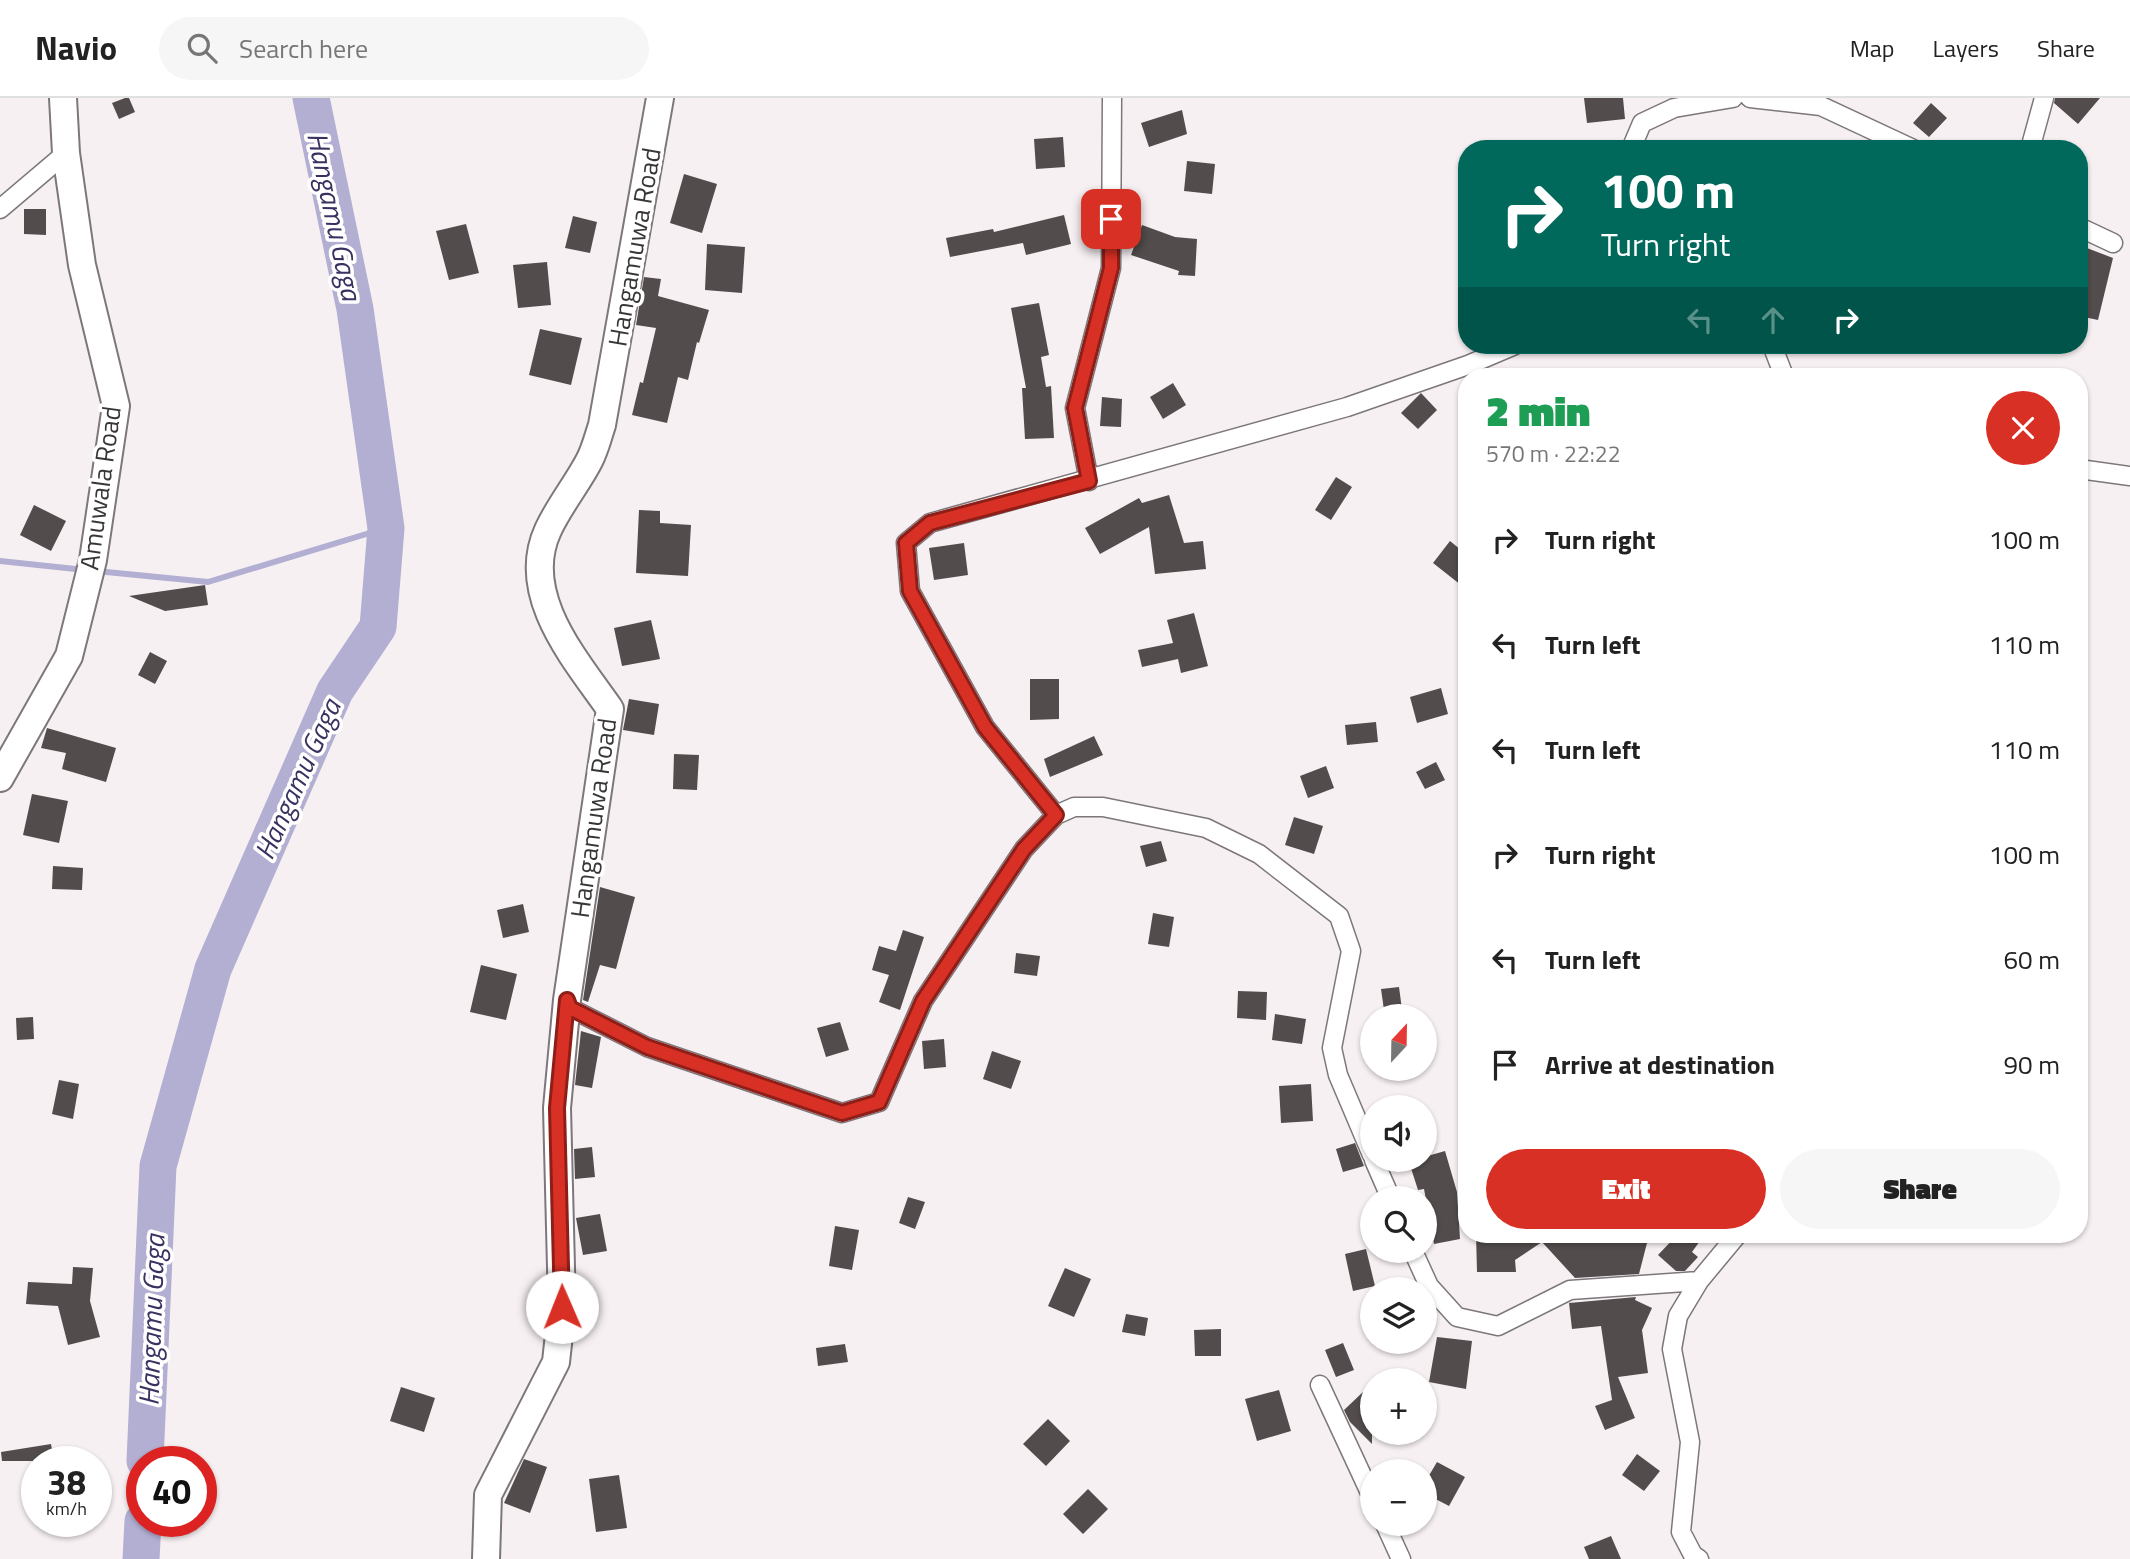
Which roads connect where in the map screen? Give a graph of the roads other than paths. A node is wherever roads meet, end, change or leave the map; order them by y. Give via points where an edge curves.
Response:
1 (63, 98) edge
2 (660, 98) edge
3 (1112, 98) edge
4 (1733, 98) edge
5 (1750, 98) edge
6 (2044, 98) edge
7 (1635, 140) edge
8 (1894, 140) edge
9 (2032, 140) edge
10 (66, 153) junction
11 (0, 209) edge
12 (2088, 231) edge
13 (2113, 243) dead end
14 (1494, 354) edge
15 (1458, 368) edge
16 (1459, 368) edge
17 (2088, 470) edge
18 (2130, 476) edge
19 (1089, 481) junction
20 (0, 778) edge
21 (1056, 815) junction
22 (567, 1000) junction
23 (1360, 1127) edge
24 (1731, 1243) edge
25 (1418, 1263) edge
26 (1699, 1281) junction
27 (1320, 1385) dead end
28 (1360, 1471) edge
29 (1390, 1536) edge
30 (1693, 1558) edge
31 (486, 1559) edge
32 (1401, 1559) edge

1 - 10 street, Amuwala Road
2 - 22 street, Hangamuwa Road via 602,425 590,459 547,531 540,564 545,603 562,640 610,709
3 - 19 street via 1111,268 1075,408
4 - 7 street via 1674,108 1642,122
5 - 8 street via 1821,106
6 - 9 street
10 - 11 street
10 - 20 street, Amuwala Road via 82,265 116,406 93,560 69,656
12 - 13 street
14 - 16 street
15 - 19 street via 1348,407
17 - 18 street
19 - 21 street via 930,523 906,543 910,591 985,727
21 - 22 street via 1024,849 923,1001 879,1102 842,1113 647,1047 570,1008
21 - 23 street via 1074,807 1103,807 1206,828 1259,854 1339,916 1351,951 1332,1048 1338,1076
22 - 31 street, Hangamuwa Road via 557,1108 562,1307 556,1362 488,1495
24 - 26 street
25 - 26 street via 1429,1286 1457,1317 1498,1326 1570,1290
26 - 30 street via 1678,1316 1672,1349 1690,1442 1681,1532
27 - 28 street
29 - 32 street

